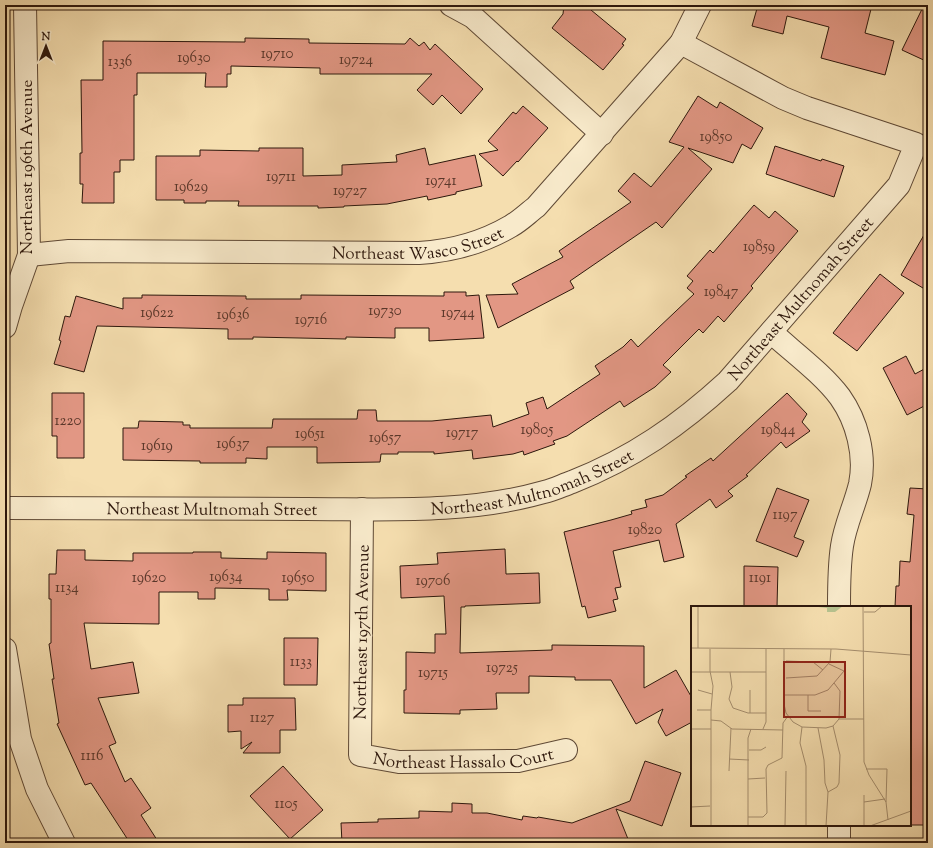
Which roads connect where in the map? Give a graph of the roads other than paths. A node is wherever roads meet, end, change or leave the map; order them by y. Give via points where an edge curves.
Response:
1 (25, 5) edge
2 (451, 5) edge
3 (700, 5) edge
4 (681, 43) junction
5 (602, 134) junction
6 (29, 255) junction
7 (5, 326) edge
8 (771, 332) junction
9 (5, 508) edge
10 (362, 509) junction
11 (839, 606) edge
12 (5, 649) edge
13 (566, 750) dead end
14 (360, 755) joint
15 (839, 826) edge
16 (58, 842) edge
17 (839, 843) edge

1 - 6 street, Northeast 196th Avenue
2 - 5 street via 473,17
3 - 4 street, Northeast Wasco Street
4 - 5 street, Northeast Wasco Street
4 - 8 street, Northeast Multnomah Street via 789,100 916,144 899,185
5 - 6 street, Northeast Wasco Street via 536,207 511,226 484,239 442,252 69,251
6 - 7 street, Northeast 196th Avenue
8 - 10 street, Northeast Multnomah Street via 728,381 700,407 628,457 588,476 545,492 500,502 443,508
8 - 11 street via 840,397 852,418 859,443 860,484 846,525 842,546
9 - 10 street, Northeast Multnomah Street
10 - 14 street, Northeast 197th Avenue
12 - 16 street via 20,738
13 - 14 street, Northeast Hassalo Court via 518,761 399,762
15 - 17 street

